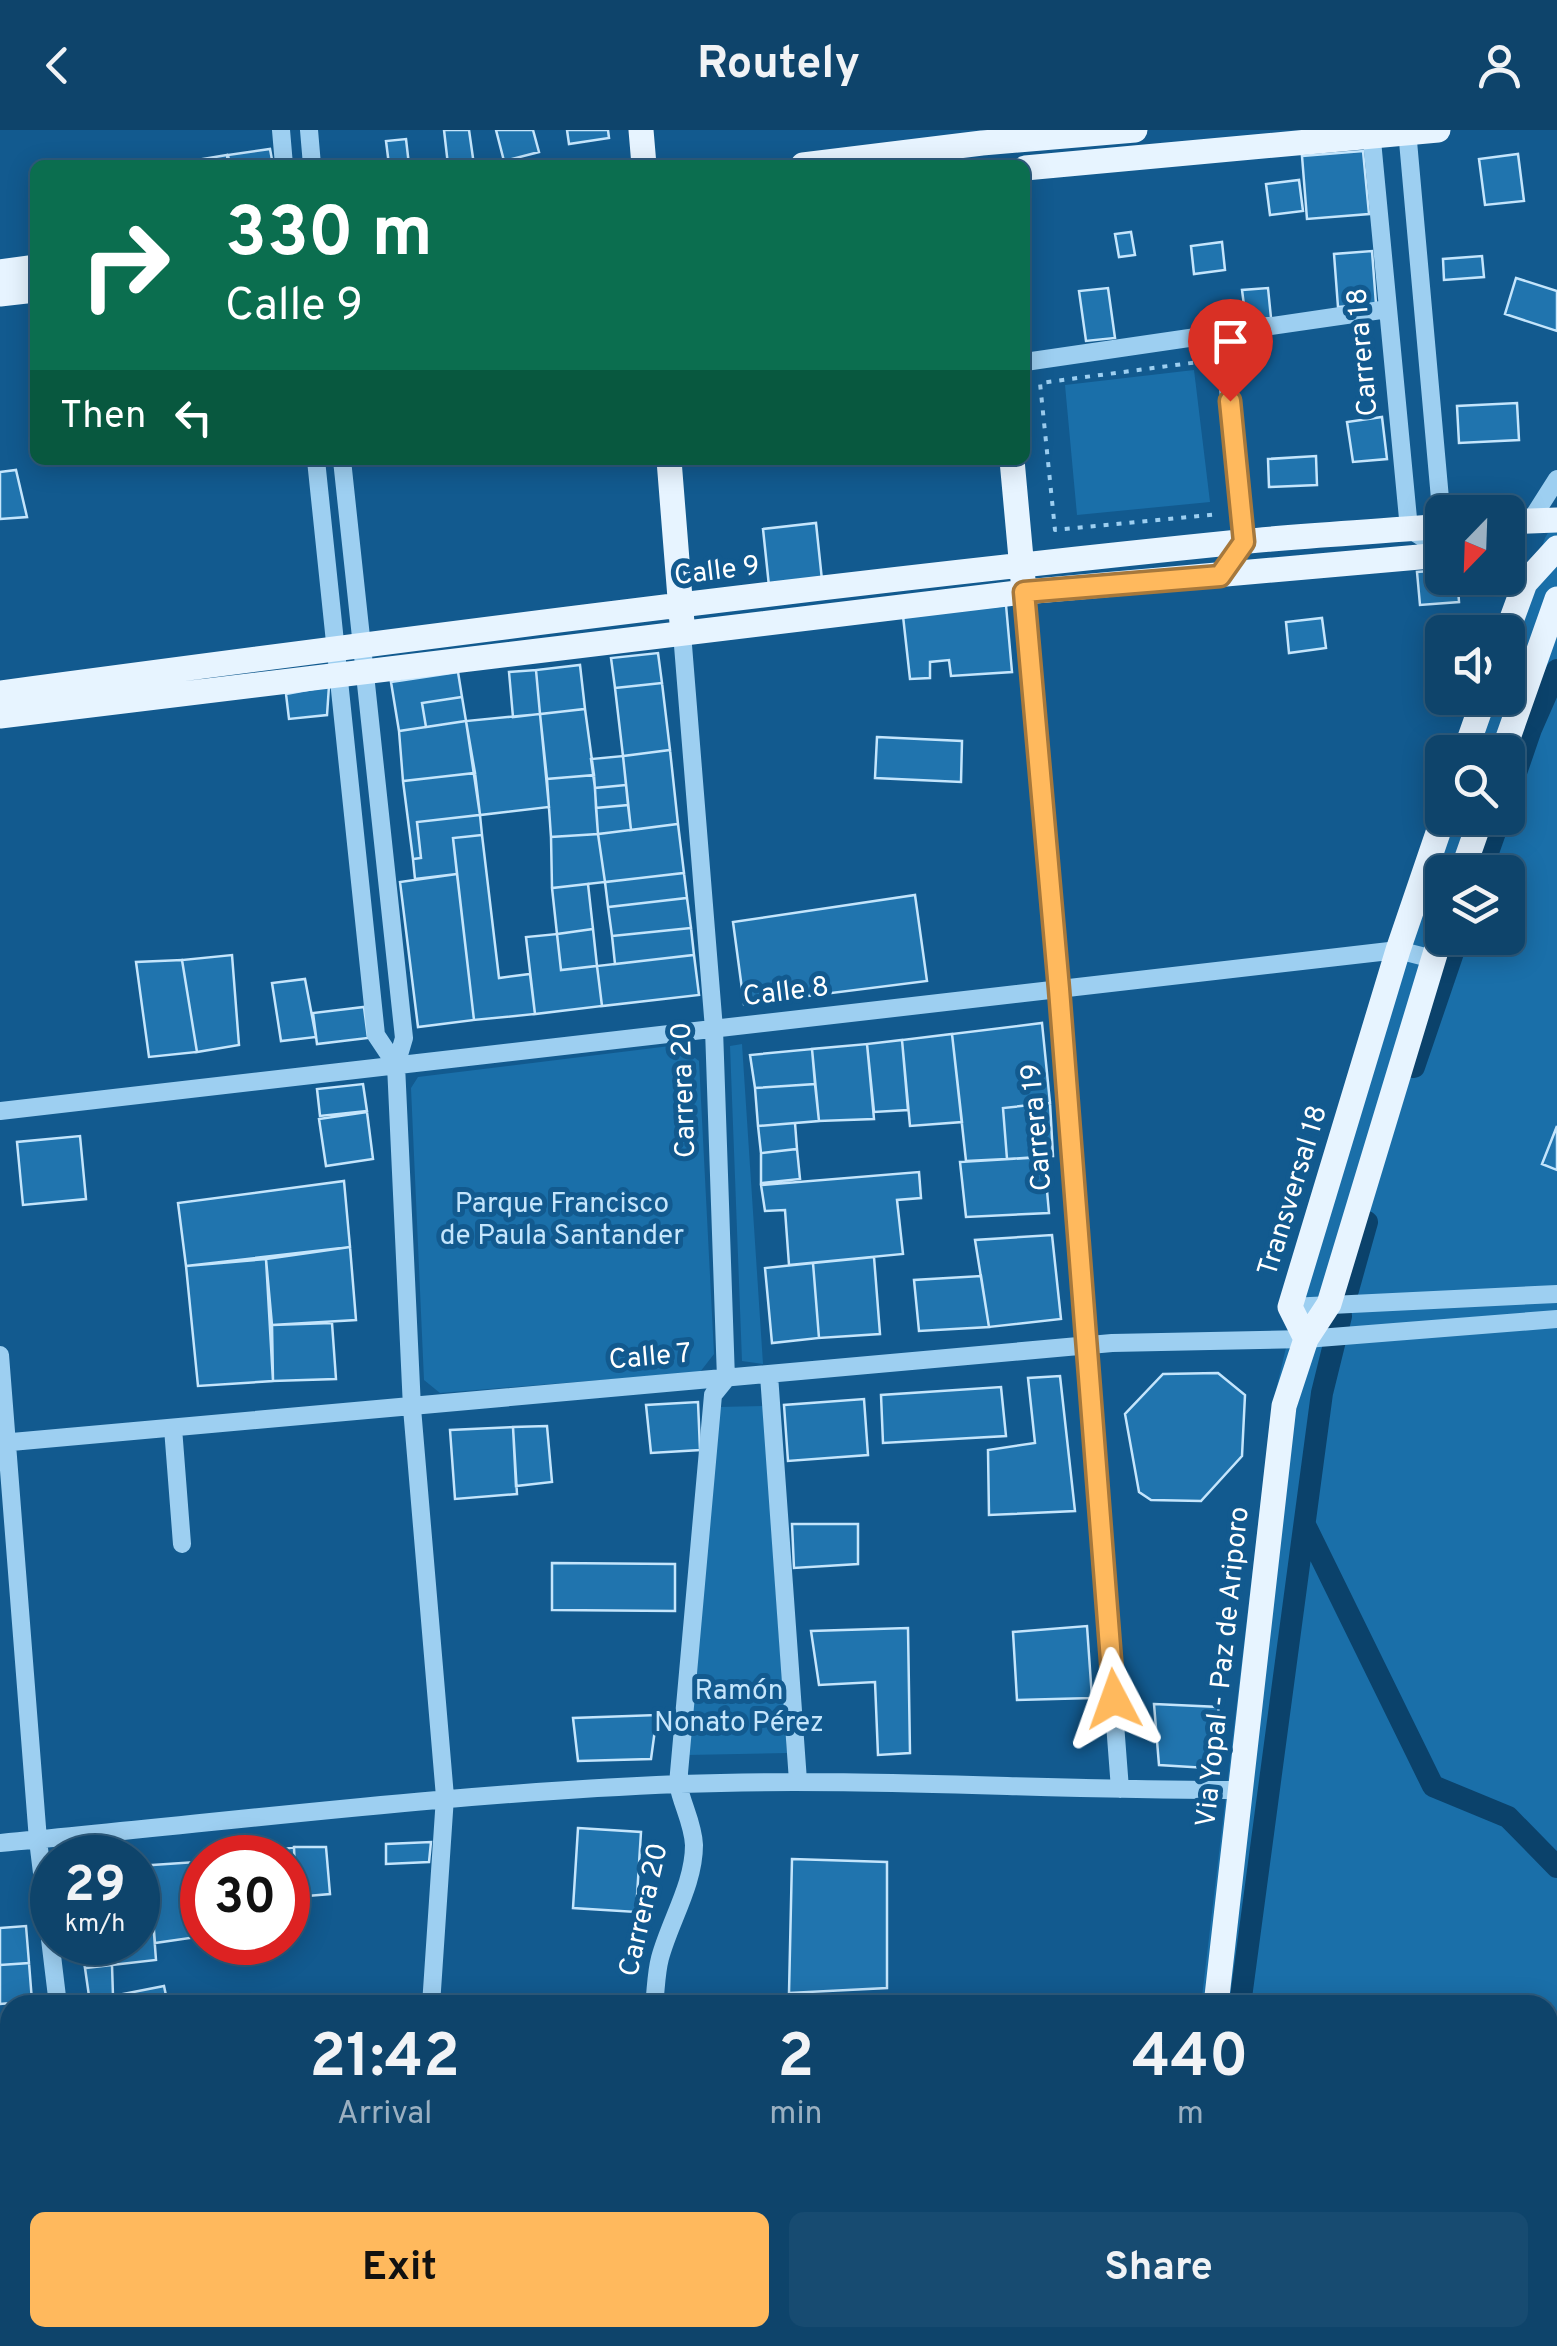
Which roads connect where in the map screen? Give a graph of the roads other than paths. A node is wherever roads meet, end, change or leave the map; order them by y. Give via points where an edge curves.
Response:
1 (281, 130) edge
2 (309, 130) edge
3 (641, 130) edge
4 (1135, 130) edge
5 (1438, 130) edge
6 (1408, 131) edge
7 (1371, 134) edge
8 (983, 146) edge
9 (284, 160) edge
10 (312, 160) edge
11 (644, 160) edge
12 (851, 160) edge
13 (1030, 168) edge
14 (30, 268) edge
15 (0, 272) edge
16 (30, 291) edge
17 (0, 294) edge
18 (1388, 310) junction
19 (1222, 331) junction
20 (1030, 361) edge
21 (317, 465) edge
22 (342, 465) edge
23 (669, 465) edge
24 (1012, 465) edge
25 (1557, 479) edge
26 (1439, 495) edge
27 (1532, 521) edge
28 (1425, 527) edge
29 (1409, 529) junction
30 (1425, 541) edge
31 (1244, 542) junction
32 (1557, 548) edge
33 (1425, 555) edge
34 (1021, 565) junction
35 (1525, 568) edge
36 (1220, 576) junction
37 (1024, 592) junction
38 (1557, 599) edge
39 (681, 606) junction
40 (682, 633) junction
41 (350, 646) junction
42 (352, 673) junction
43 (0, 693) edge
44 (0, 716) edge
45 (1509, 735) edge
46 (1437, 835) edge
47 (1398, 950) junction
48 (1434, 955) edge
49 (1433, 959) junction
50 (1059, 989) junction
51 (714, 1030) junction
52 (396, 1065) junction
53 (0, 1111) edge
54 (1557, 1294) edge
55 (1329, 1304) junction
56 (1290, 1307) junction
57 (1557, 1319) edge
58 (1306, 1339) junction
59 (1088, 1346) junction
60 (0, 1355) edge
61 (769, 1375) junction
62 (726, 1378) junction
63 (412, 1408) junction
64 (173, 1428) junction
65 (4, 1443) edge
66 (182, 1544) dead end
67 (798, 1781) junction
68 (678, 1784) junction
69 (1120, 1789) junction
70 (1241, 1790) junction
71 (445, 1797) junction
72 (38, 1835) edge
73 (85, 1835) edge
74 (30, 1841) edge
75 (0, 1844) edge
76 (53, 1965) edge
77 (57, 1995) edge
78 (432, 1995) edge
79 (655, 1995) edge
80 (1217, 1995) edge

1 - 9 street
2 - 10 street
3 - 11 main road
4 - 8 main road
5 - 6 main road
6 - 7 main road
6 - 26 street
7 - 13 main road
7 - 18 street, Carrera 18
8 - 12 main road
14 - 15 main road
16 - 17 main road
18 - 19 street
18 - 29 street, Carrera 18
19 - 20 street
19 - 31 street
21 - 41 street
22 - 41 street
23 - 39 main road, Carrera 20
24 - 34 main road, Carrera 19
25 - 27 street
28 - 29 main road, Calle 9
29 - 30 street
29 - 31 main road, Calle 9
31 - 34 main road, Calle 9
31 - 36 street
32 - 35 main road
33 - 36 main road, Calle 9
34 - 37 main road, Carrera 19
34 - 39 main road, Calle 9
36 - 37 main road, Calle 9
37 - 40 main road, Calle 9
37 - 50 street, Carrera 19
38 - 45 main road
39 - 40 main road, Carrera 20
39 - 41 main road, Calle 9
40 - 42 main road, Calle 9
40 - 51 street, Carrera 20
41 - 42 street
41 - 43 main road, Calle 9
42 - 44 main road, Calle 9
42 - 52 street via 404,1038
42 - 52 street via 376,1035
46 - 47 main road, Transversal 18
47 - 49 street
47 - 50 street, Calle 8
47 - 56 main road, Transversal 18
48 - 49 main road
49 - 55 main road
50 - 51 street, Calle 8
50 - 59 street, Carrera 19
51 - 52 street, Calle 8
51 - 62 street, Carrera 20
52 - 53 street, Calle 8
52 - 63 street
54 - 55 street
55 - 56 street
55 - 58 main road
56 - 58 main road, Transversal 18
57 - 58 street, Calle 7
58 - 59 street, Calle 7
58 - 70 main road, Via Yopal - Paz de Ariporo via 1284,1406
59 - 61 street, Calle 7
59 - 69 street, Carrera 19
60 - 65 street
61 - 62 street, Calle 7
61 - 67 street
62 - 63 street, Calle 7
62 - 68 street, Carrera 20 via 713,1395
63 - 64 street, Calle 7
63 - 71 street
64 - 65 street, Calle 7
64 - 66 street
65 - 72 street
67 - 68 street
67 - 69 street
68 - 71 street
68 - 79 street, Carrera 20 via 694,1848
69 - 70 street
70 - 80 main road, Via Yopal - Paz de Ariporo
71 - 73 street
71 - 78 street
74 - 75 street
76 - 77 street

